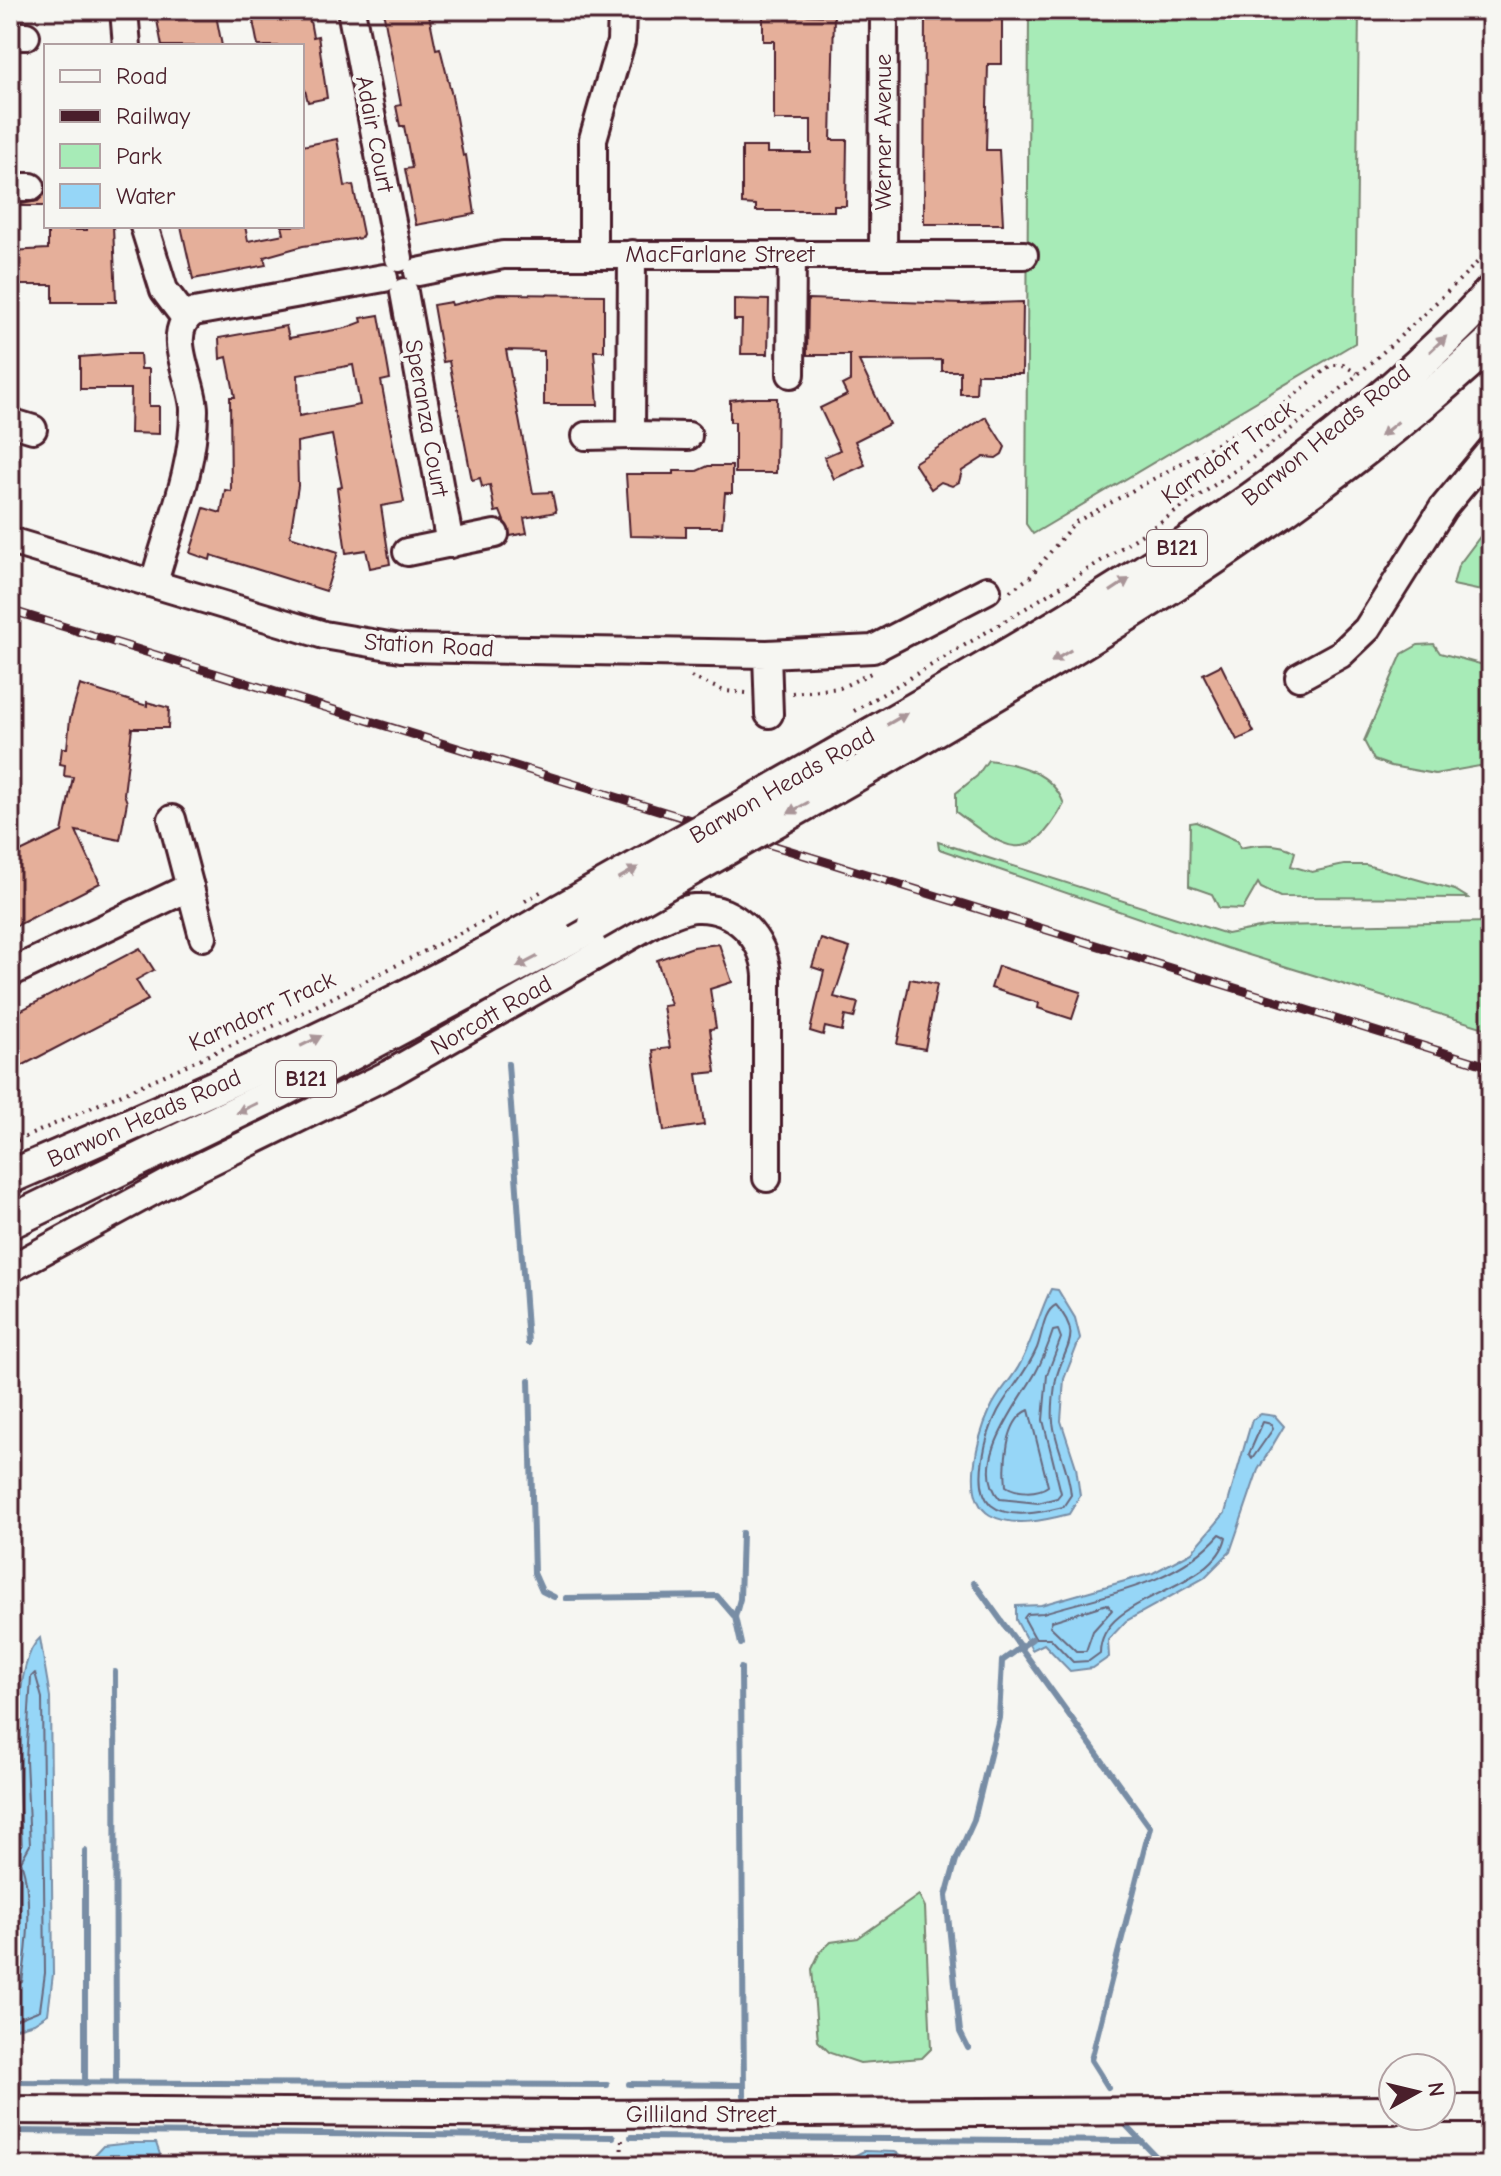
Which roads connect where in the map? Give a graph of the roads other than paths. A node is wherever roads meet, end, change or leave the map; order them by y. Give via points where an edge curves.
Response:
1 (124, 10) edge
2 (351, 10) edge
3 (622, 10) edge
4 (884, 10) edge
5 (127, 44) edge
6 (145, 228) edge
7 (593, 254) junction
8 (632, 254) junction
9 (792, 254) junction
10 (883, 254) junction
11 (1024, 255) dead end
12 (401, 275) junction
13 (1491, 292) edge
14 (186, 319) junction
15 (1491, 342) edge
16 (791, 374) dead end
17 (631, 435) junction
18 (586, 436) dead end
19 (688, 436) dead end
20 (1491, 450) edge
21 (495, 534) dead end
22 (10, 541) edge
23 (450, 544) junction
24 (407, 552) dead end
25 (154, 583) junction
26 (997, 592) road end
27 (767, 654) junction
28 (1299, 677) dead end
29 (769, 704) road end
30 (172, 819) dead end
31 (190, 887) junction
32 (203, 937) dead end
33 (10, 973) edge
34 (10, 1177) edge
35 (767, 1178) dead end
36 (10, 1222) edge
37 (10, 1269) edge
38 (1457, 2109) edge
39 (1491, 2109) edge
40 (10, 2110) edge
41 (1377, 2110) edge

1 - 5 street
2 - 12 street, Adair Court
3 - 7 street via 621,42 593,139
4 - 10 street, Werner Avenue
6 - 14 street via 164,290
7 - 8 street, MacFarlane Street
7 - 12 street, MacFarlane Street via 503,255
8 - 9 street, MacFarlane Street
8 - 17 street
9 - 10 street, MacFarlane Street
9 - 16 street
10 - 11 street, MacFarlane Street
12 - 14 street, MacFarlane Street via 194,312
12 - 23 street, Speranza Court
34 -> 13 main road, Barwon Heads Road / B121, bridge via 408,994 830,758 1109,592 1251,497 1390,387
14 - 25 street via 180,336 193,391 191,452
15 -> 36 main road, Barwon Heads Road / B121, bridge via 1366,448 1212,561 1081,644 595,924 334,1064
17 - 18 street
17 - 19 street
20 - 28 street via 1449,499 1367,629 1341,654
21 - 23 street
22 - 25 street, Station Road
23 - 24 street
25 - 27 street, Station Road via 324,635 381,646
26 - 27 street, Station Road via 880,647
27 - 29 street
30 - 31 street
31 - 32 street
31 - 33 street
35 - 37 street, Norcott Road via 763,954 747,928 731,916 700,908 643,928 391,1073 181,1176
38 - 39 street
40 - 41 street, Gilliland Street

